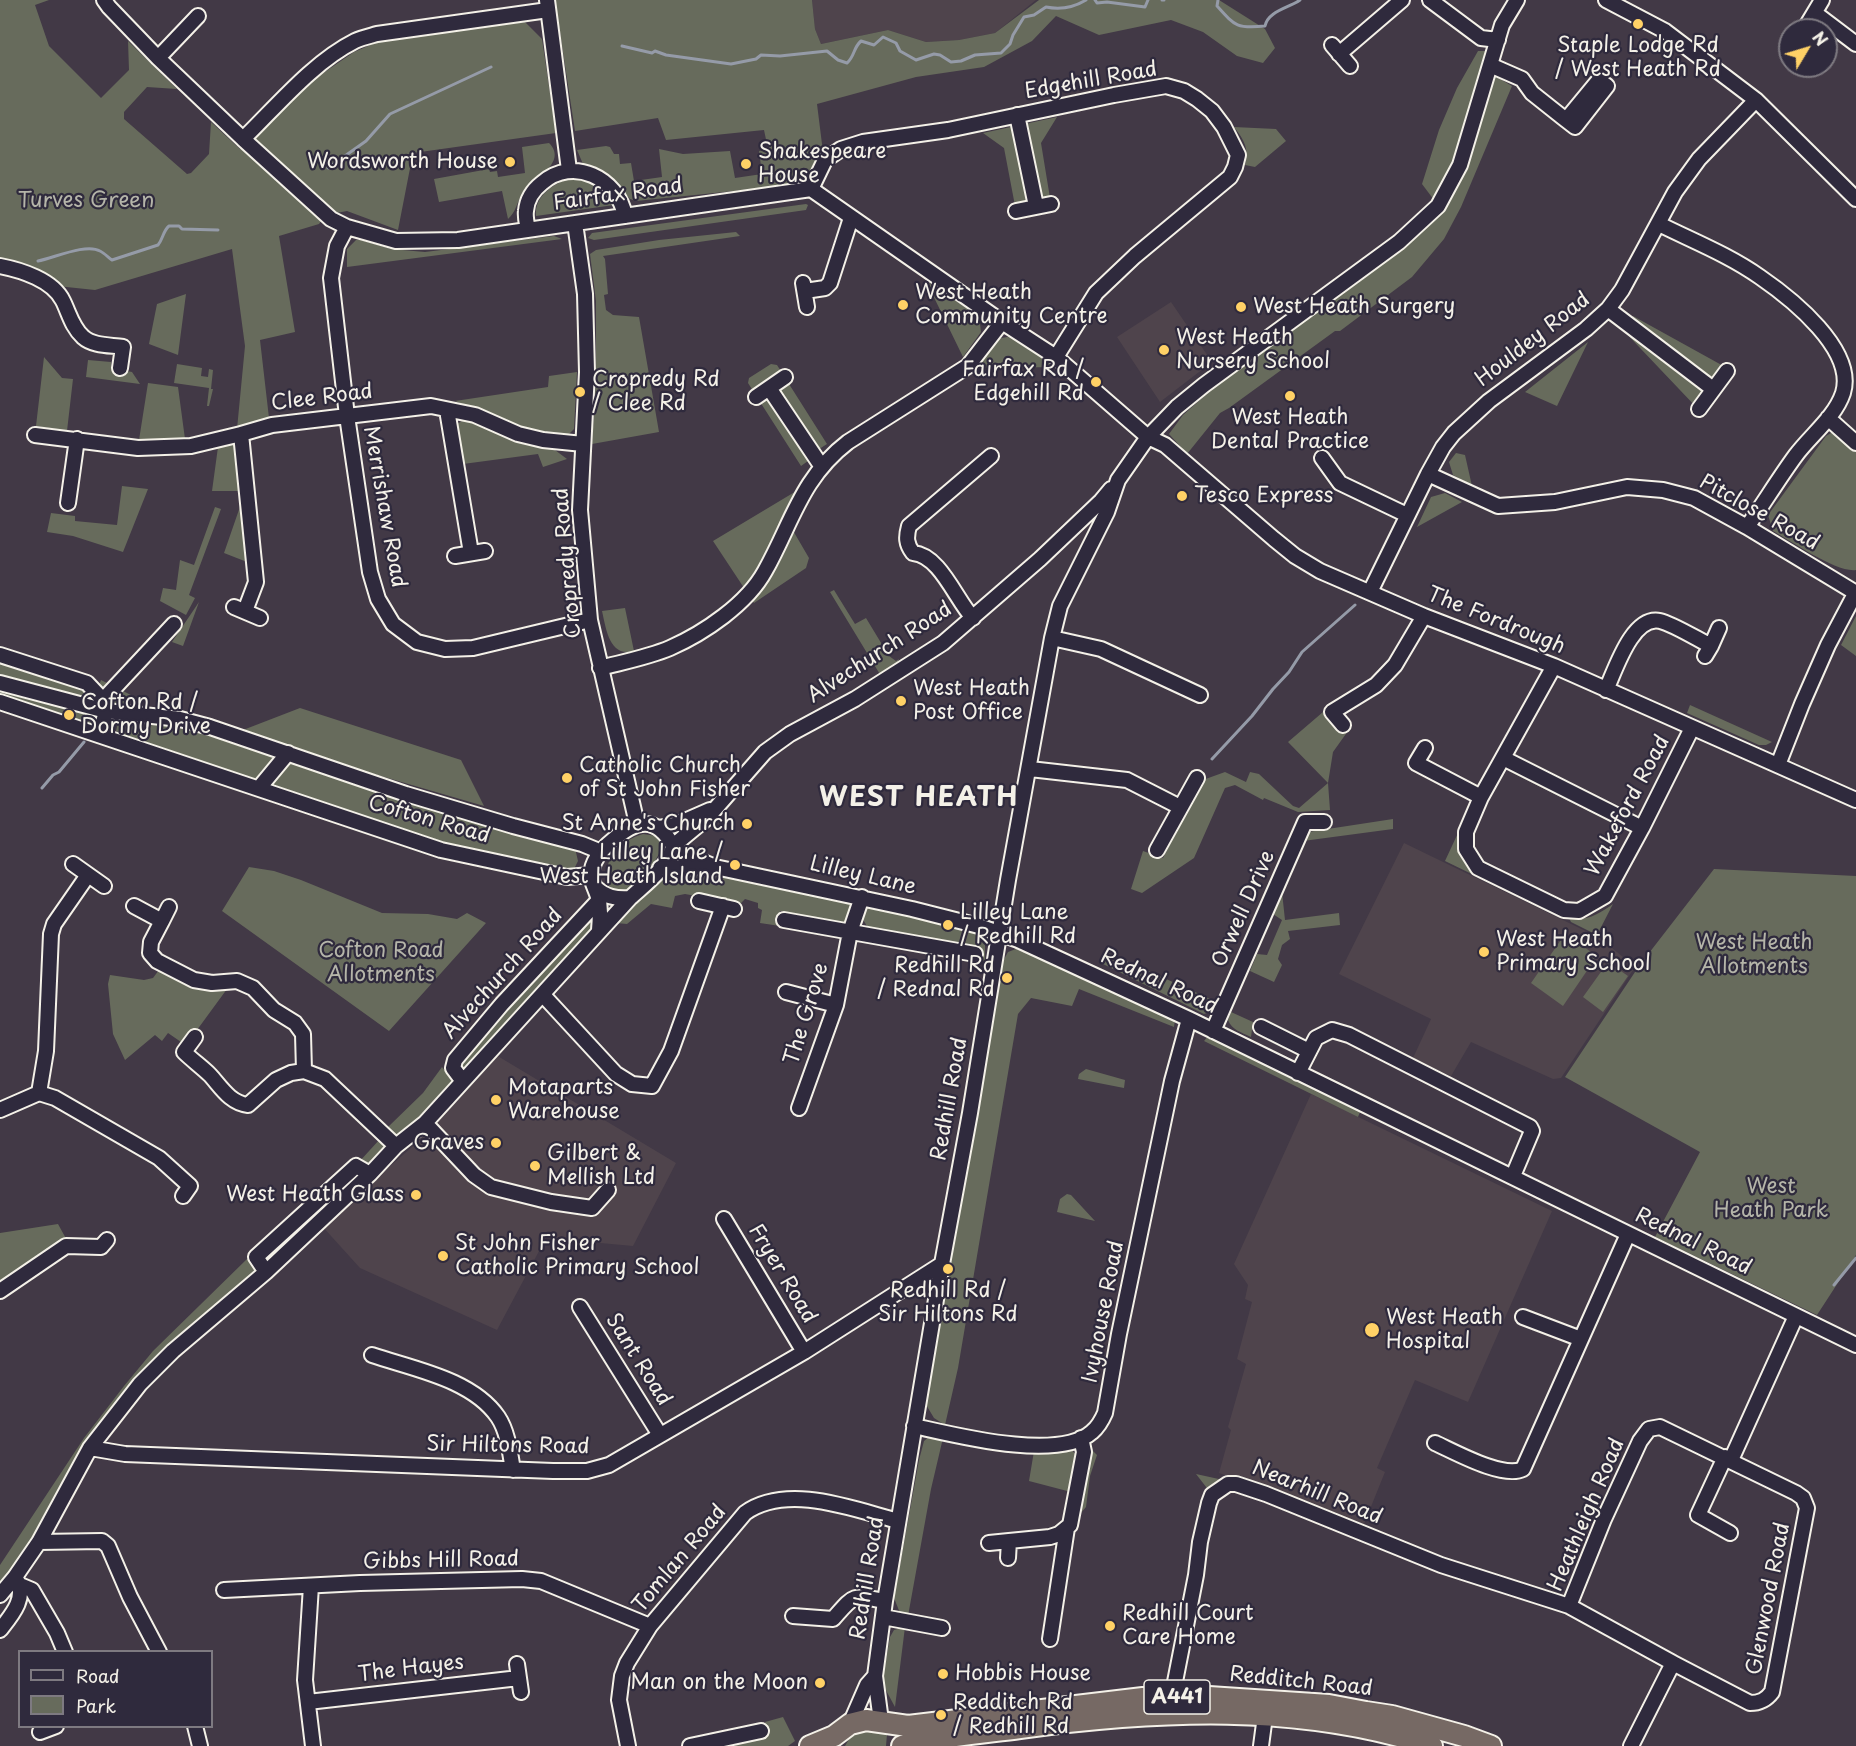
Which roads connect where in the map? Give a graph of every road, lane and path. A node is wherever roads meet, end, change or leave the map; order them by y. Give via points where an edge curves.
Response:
1 (104, 0) edge
2 (1402, 0) edge
3 (1430, 0) edge
4 (1517, 0) edge
5 (1606, 0) edge
6 (548, 5) edge
7 (1819, 6) edge
8 (198, 16) dead end
9 (1498, 40) junction
10 (1856, 44) edge
11 (158, 58) junction
12 (1490, 65) junction
13 (1350, 66) dead end
14 (1756, 100) junction
15 (1017, 115) junction
16 (1566, 120) dead end
17 (243, 139) junction
18 (569, 170) junction
19 (810, 189) junction
20 (1856, 199) edge
21 (1052, 204) dead end
22 (1036, 206) junction
23 (1016, 211) dead end
24 (625, 216) junction
25 (851, 218) junction
26 (575, 223) junction
27 (1659, 224) junction
28 (347, 227) junction
29 (528, 230) junction
30 (0, 266) edge
31 (807, 307) dead end
32 (1608, 309) junction
33 (1002, 322) junction
34 (1056, 357) junction
35 (120, 368) dead end
36 (1727, 371) dead end
37 (785, 377) dead end
38 (769, 388) junction
39 (1713, 389) junction
40 (756, 397) dead end
41 (1699, 409) dead end
42 (447, 410) junction
43 (347, 416) junction
44 (1828, 417) junction
45 (241, 434) junction
46 (35, 435) dead end
47 (1148, 437) junction
48 (76, 440) junction
49 (1856, 443) edge
50 (583, 444) junction
51 (991, 456) dead end
52 (1322, 458) dead end
53 (822, 467) junction
54 (1428, 474) junction
55 (1118, 480) junction
56 (68, 503) dead end
57 (1407, 515) junction
58 (1078, 523) junction
59 (1747, 526) junction
60 (1093, 536) junction
61 (455, 556) dead end
62 (1370, 592) junction
63 (1856, 593) edge
64 (1424, 616) junction
65 (260, 618) dead end
66 (973, 618) junction
67 (590, 620) junction
68 (174, 624) dead end
69 (1719, 628) dead end
70 (1052, 638) junction
71 (0, 655) edge
72 (1554, 666) junction
73 (600, 668) junction
74 (68, 677) junction
75 (0, 683) edge
76 (1606, 690) junction
77 (1200, 695) dead end
78 (59, 700) junction
79 (0, 702) edge
80 (104, 705) junction
81 (1343, 725) dead end
82 (1692, 728) junction
83 (100, 734) junction
84 (1425, 748) dead end
85 (288, 753) junction
86 (1503, 758) junction
87 (1778, 765) junction
88 (1030, 769) junction
89 (1197, 778) dead end
90 (259, 788) junction
91 (1481, 797) junction
92 (1856, 800) edge
93 (716, 807) junction
94 (1180, 807) junction
95 (1324, 822) dead end
96 (637, 824) junction
97 (659, 828) junction
98 (1642, 828) junction
99 (677, 850) junction
100 (1157, 850) dead end
101 (599, 851) junction
102 (73, 864) dead end
103 (715, 867) junction
104 (660, 868) junction
105 (88, 875) junction
106 (104, 886) dead end
107 (595, 887) junction
108 (862, 897) junction
109 (630, 898) junction
110 (699, 901) dead end
111 (134, 906) dead end
112 (169, 907) dead end
113 (784, 920) dead end
114 (162, 921) junction
115 (599, 930) junction
116 (850, 933) junction
117 (999, 934) junction
118 (975, 954) dead end
119 (786, 992) dead end
120 (543, 994) junction
121 (836, 1005) junction
122 (1189, 1019) junction
123 (1261, 1027) dead end
124 (1214, 1031) junction
125 (195, 1037) dead end
126 (1309, 1051) junction
127 (304, 1071) junction
128 (1298, 1073) junction
129 (462, 1080) junction
130 (39, 1093) junction
131 (799, 1108) dead end
132 (0, 1110) edge
133 (425, 1123) junction
134 (396, 1146) junction
135 (1513, 1176) junction
136 (608, 1190) dead end
137 (183, 1196) dead end
138 (724, 1219) dead end
139 (1628, 1234) junction
140 (105, 1248) dead end
141 (942, 1264) junction
142 (0, 1291) edge
143 (580, 1307) dead end
144 (1796, 1316) junction
145 (1523, 1317) dead end
146 (1581, 1339) junction
147 (1856, 1345) edge
148 (804, 1352) junction
149 (372, 1355) dead end
150 (914, 1426) junction
151 (660, 1435) junction
152 (1460, 1437) dead end
153 (1081, 1438) junction
154 (1436, 1443) dead end
155 (90, 1448) junction
156 (1454, 1452) junction
157 (1728, 1459) junction
158 (513, 1470) junction
159 (898, 1521) junction
160 (1067, 1528) junction
161 (1730, 1533) dead end
162 (1009, 1541) junction
163 (39, 1542) junction
164 (989, 1543) dead end
165 (1008, 1558) dead end
166 (18, 1581) junction
167 (311, 1586) junction
168 (224, 1590) dead end
169 (0, 1595) edge
170 (885, 1601) junction
171 (1569, 1606) junction
172 (883, 1617) junction
173 (801, 1620) dead end
174 (650, 1626) junction
175 (942, 1628) dead end
176 (0, 1630) edge
177 (1050, 1639) dead end
178 (64, 1650) edge
179 (158, 1650) edge
180 (1673, 1663) junction
181 (875, 1676) junction
182 (521, 1692) dead end
183 (1172, 1697) junction
184 (308, 1702) junction
185 (1265, 1716) junction
186 (884, 1722) junction
187 (51, 1728) edge
188 (196, 1728) edge
189 (761, 1731) dead end
190 (40, 1732) dead end
191 (841, 1734) edge
192 (200, 1746) edge
193 (313, 1746) edge
194 (628, 1746) edge
195 (690, 1746) edge
196 (810, 1746) edge
197 (893, 1746) edge
198 (902, 1746) edge
199 (1261, 1746) edge
200 (1432, 1746) edge
201 (1491, 1746) edge
202 (1631, 1746) edge

1 - 11 street, Fairfax Road
2 - 13 street via 1336,50
3 - 9 street via 1481,38
4 - 9 street, Redhill Road
5 - 14 street via 1665,31
6 - 17 street via 356,40 309,75
6 - 18 street
7 - 10 street
8 - 11 street
9 - 12 street, Redhill Road
11 - 17 street, Fairfax Road
12 - 16 street via 1522,80
12 - 47 street, Redhill Road via 1460,165 1438,206 1399,242 1203,385
14 - 20 street
14 - 27 street, Houldey Road via 1699,159 1675,192
15 - 19 street, Edgehill Road via 842,149 825,160
15 - 22 street
15 - 34 street, Edgehill Road via 1166,86 1203,103 1224,127 1238,155 1230,177 1096,293
17 - 28 street, Fairfax Road via 326,215
18 - 24 street via 598,177 613,189
18 - 29 street via 546,180 532,192 526,210
19 - 24 street, Fairfax Road
19 - 25 street
21 - 22 street
22 - 23 street
24 - 26 street, Fairfax Road
25 - 31 street via 830,283 825,288 804,287
25 - 33 street
26 - 29 street, Fairfax Road
26 - 50 street, Cropredy Road via 585,309
27 - 32 street, Houldey Road
27 - 44 street via 1759,276 1827,338 1840,357 1846,381 1842,396
28 - 29 street, Fairfax Road via 396,241 458,240
28 - 43 street, Merrishaw Road via 337,246 332,278
30 - 35 street via 56,290 84,338 123,347
32 - 39 street
32 - 54 street, Houldey Road via 1467,420 1443,447
33 - 34 street
33 - 53 street via 968,366 848,442
34 - 47 street
36 - 39 street
37 - 38 street
38 - 40 street
38 - 53 street
39 - 41 street
42 - 43 street, Clee Road via 431,406
42 - 50 street, Clee Road via 475,415 518,434
42 - 61 street via 478,552
43 - 45 street, Clee Road via 272,425
43 - 67 street, Merrishaw Road via 370,572 378,599 393,624 417,642 446,649 473,648
44 - 49 street
44 - 59 street via 1797,453
45 - 48 street, Clee Road via 191,446 138,448
45 - 65 street via 256,582 240,609
46 - 48 street, Clee Road
47 - 55 street, Redhill Road
47 - 62 street, The Fordrough via 1165,445 1295,556
48 - 56 street
50 - 67 street, Cropredy Road via 580,510
51 - 66 street via 909,526 906,540 911,560 922,554 927,557
52 - 57 street via 1340,483
53 - 73 street via 792,513 764,573 723,617 669,648
54 - 57 street, Houldey Road
54 - 59 street, Pitclose Road via 1498,506 1555,502 1627,487 1663,490 1694,498
55 - 58 street, Alvechurch Road
55 - 60 street, Redhill Road via 1107,512
57 - 62 street, Houldey Road
58 - 60 street
58 - 66 street, Alvechurch Road
59 - 63 street, Pitclose Road
60 - 70 street, Redhill Road via 1060,606
62 - 64 street, The Fordrough
63 - 87 street via 1810,685
64 - 72 street, The Fordrough
64 - 81 street via 1395,665 1382,679 1332,712
66 - 93 street, Alvechurch Road via 943,643 765,752
67 - 73 street, Cropredy Road
68 - 80 street
69 - 76 street via 1708,651 1659,621 1646,622 1634,633
70 - 77 street via 1101,649
70 - 88 street, Redhill Road
71 - 74 street
72 - 76 street, The Fordrough
72 - 86 street, Wakeford Road
73 - 96 street, Cropredy Road
74 - 78 street
74 - 80 street via 87,683
75 - 78 street, Cofton Road
76 - 82 street, The Fordrough
78 - 80 street, Cofton Road
79 - 83 street, Cofton Road
80 - 83 street
80 - 85 street, Cofton Road via 180,719
82 - 87 street, The Fordrough
82 - 98 street, Wakeford Road
83 - 90 street, Cofton Road
84 - 91 street via 1416,763
85 - 90 street
85 - 101 street, Cofton Road via 406,794
86 - 91 street, Wakeford Road
86 - 98 street
87 - 92 street, The Fordrough
88 - 94 street via 1127,780
88 - 117 street, Redhill Road
89 - 94 street
90 - 107 street, Cofton Road via 441,850 567,877
91 - 98 street, Wakeford Road via 1466,832 1466,849 1471,859 1478,868 1564,910 1579,911 1605,896
93 - 97 street, Alvechurch Road
93 - 99 street, Alvechurch Road
94 - 100 street
95 - 124 street, Orwell Drive via 1305,822
96 - 97 street
96 - 101 street
97 - 99 street
99 - 103 street, Lilley Lane
99 - 104 street
101 - 107 street
102 - 105 street
103 - 104 street, Lilley Lane
103 - 108 street, Lilley Lane
104 - 109 street
105 - 106 street
105 - 130 street via 51,934 46,1050
107 - 109 street via 610,897
107 - 115 street
107 - 129 street, Alvechurch Road via 454,1060 453,1068
108 - 116 street, The Grove
108 - 117 street, Lilley Lane
109 - 115 street, Alvechurch Road
110 - 120 street via 728,907 671,1051 652,1086 632,1084 616,1074
111 - 114 street
112 - 114 street
113 - 116 street
114 - 127 street via 151,942 150,952 157,961 194,980 237,981 253,988 303,1034
115 - 120 street, Alvechurch Road
116 - 118 street
116 - 121 street, The Grove
117 - 122 street, Rednal Road
117 - 141 street, Redhill Road
119 - 121 street
120 - 129 street, Alvechurch Road
121 - 131 street, The Grove
122 - 124 street, Rednal Road
122 - 153 street, Ivyhouse Road via 1119,1334 1106,1413 1092,1433
123 - 126 street
124 - 128 street, Rednal Road
125 - 127 street via 179,1048 241,1104 248,1105 276,1080
126 - 128 street
126 - 135 street via 1324,1033 1332,1030 1349,1035 1530,1127 1532,1131
127 - 134 street via 325,1079
128 - 135 street, Rednal Road
129 - 133 street, Alvechurch Road
130 - 132 street
130 - 137 street via 65,1103 159,1158 190,1186
133 - 134 street, Alvechurch Road
133 - 136 street via 474,1175 491,1187 592,1208
134 - 155 street, Alvechurch Road via 266,1272 173,1351 140,1384
135 - 139 street, Rednal Road
138 - 148 street, Fryer Road
139 - 144 street, Rednal Road
139 - 146 street
140 - 142 street via 66,1246
141 - 148 street, Sir Hiltons Road
141 - 150 street, Redhill Road
143 - 151 street, Sant Road
144 - 147 street, Rednal Road
144 - 157 street
145 - 146 street
146 - 156 street via 1523,1469 1516,1473 1489,1467
148 - 151 street, Sir Hiltons Road
149 - 158 street via 459,1384 482,1400 498,1418 506,1436
150 - 153 street via 1014,1445 1057,1444
150 - 159 street, Redhill Road
151 - 158 street, Sir Hiltons Road via 609,1466 597,1469
152 - 156 street
153 - 160 street via 1084,1452
154 - 156 street
155 - 158 street, Sir Hiltons Road via 125,1454
155 - 163 street, Alvechurch Road
157 - 161 street via 1698,1515
157 - 171 street, Heathleigh Road via 1667,1429 1654,1428 1646,1433 1604,1519
157 - 180 street, Glenwood Road via 1797,1493 1807,1508 1772,1692 1763,1701 1750,1703
159 - 170 street, Redhill Road
159 - 174 street, Tomlan Road via 819,1501 764,1502 741,1517
160 - 162 street via 1050,1537
160 - 177 street
162 - 164 street
162 - 165 street
163 - 166 street, Alvechurch Road
163 - 179 street via 102,1541 108,1546
166 - 169 street, Alvechurch Road
166 - 176 street, Alvechurch Road via 20,1596 15,1611
166 - 178 street via 32,1590
167 - 168 street, Gibbs Hill Road
167 - 174 street, Gibbs Hill Road via 541,1581
167 - 184 street via 305,1680
170 - 172 street, Redhill Road
170 - 173 street via 861,1597 848,1600 833,1619
171 - 180 street, Heathleigh Road
171 - 183 street, Nearhill Road via 1441,1565 1266,1494 1228,1484 1212,1495 1209,1503
172 - 175 street
172 - 181 street, Redhill Road
174 - 194 street, Tomlan Road via 627,1663 620,1688
180 - 202 street
181 - 186 street, Redhill Road
181 - 191 street, Redhill Road
182 - 184 street, The Hayes via 518,1671
183 - 186 highway, Redditch Road / A441 via 908,1726
183 - 201 highway, Redditch Road / A441 via 1329,1705 1392,1716
184 - 193 street
185 - 198 highway, Redditch Road via 1207,1713 1083,1719
185 - 199 street
185 - 200 highway, Redditch Road via 1337,1724
186 - 191 highway, A441 via 866,1720
186 - 197 highway via 893,1734
187 - 190 street
188 - 192 street
189 - 195 street
191 - 196 highway, A441

